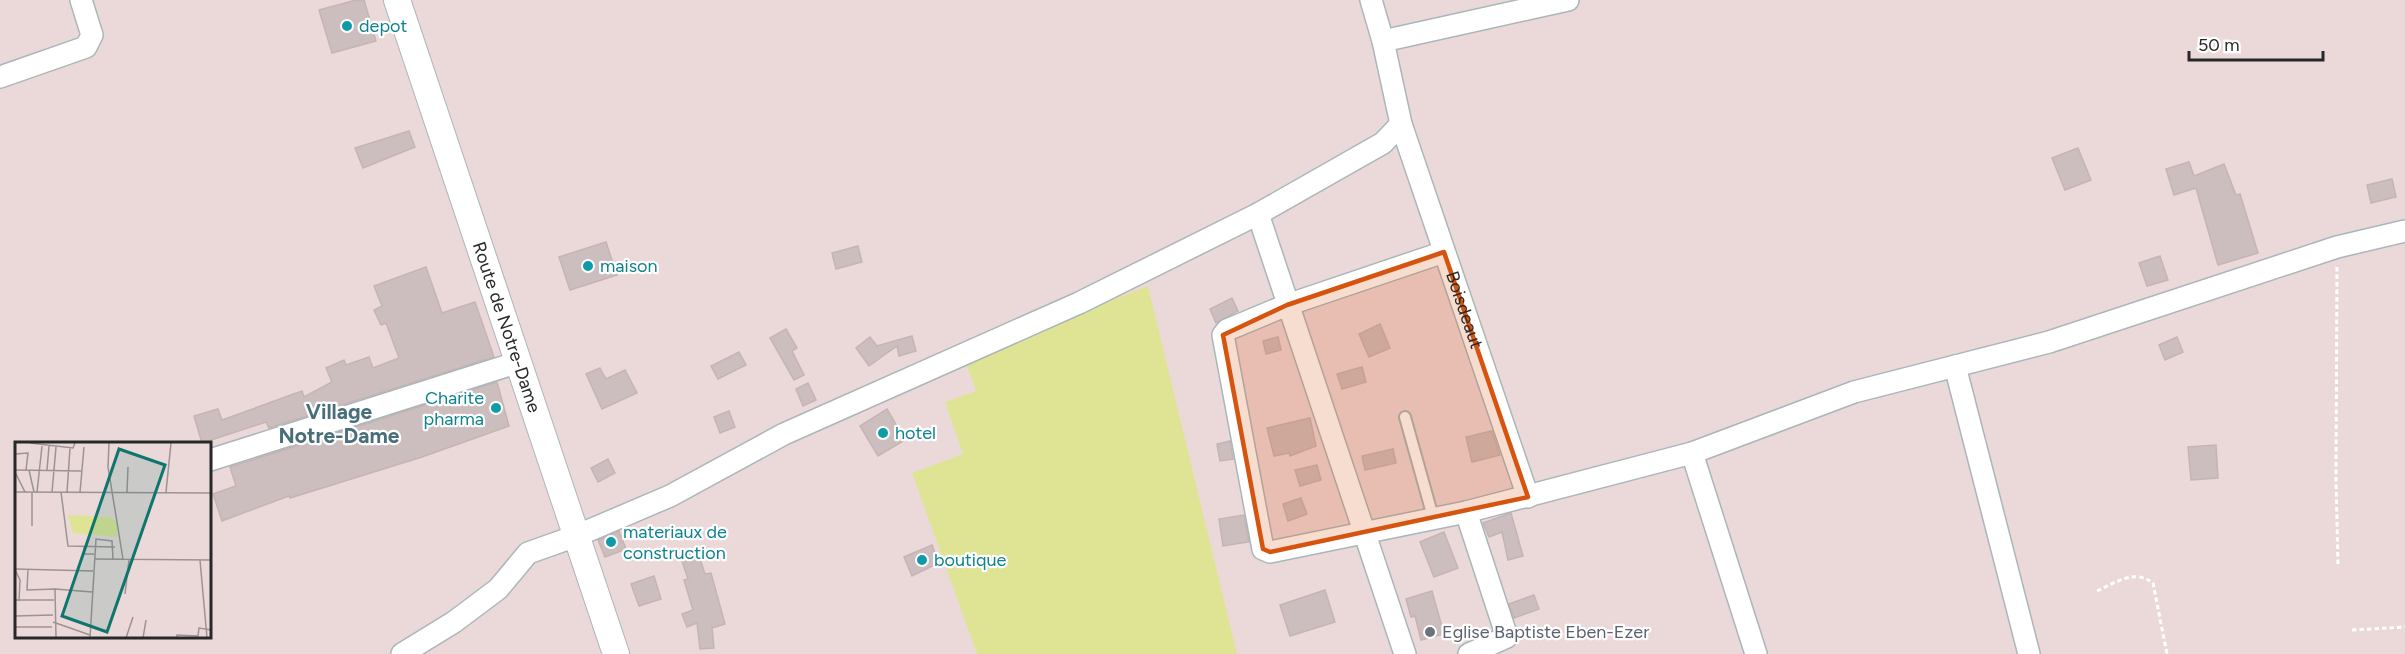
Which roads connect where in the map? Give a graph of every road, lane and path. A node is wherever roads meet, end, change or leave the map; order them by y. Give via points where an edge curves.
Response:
1 (81, 0) edge
2 (397, 0) edge
3 (1371, 0) edge
4 (1568, 0) edge
5 (1383, 41) junction
6 (0, 77) edge
7 (1401, 124) junction
8 (1258, 214) junction
9 (2405, 231) edge
10 (2337, 247) junction
11 (1444, 252) junction
12 (1287, 305) junction
13 (519, 362) junction
14 (1955, 366) junction
15 (1405, 417) dead end
16 (1692, 453) junction
17 (212, 459) edge
18 (1528, 497) junction
19 (1466, 512) junction
20 (1433, 517) junction
21 (588, 531) junction
22 (1363, 532) junction
23 (2338, 565) dead end
24 (2097, 591) dead end
25 (2405, 627) edge
26 (2352, 630) dead end
27 (402, 654) edge
28 (616, 654) edge
29 (1405, 654) edge
30 (1469, 654) edge
31 (1756, 654) edge
32 (2029, 654) edge
33 (2167, 654) edge

1 - 6 street via 92,35 86,47
2 - 13 street, Route de Notre-Dame
3 - 5 street, Boisdeaut
4 - 5 street
5 - 7 street, Boisdeaut
7 - 8 street via 1383,143
7 - 11 street, Boisdeaut
8 - 12 street
8 - 21 street via 1079,303 784,434 670,496
9 - 10 street
10 - 14 street via 2049,342
10 - 23 path
11 - 12 street
11 - 18 street, Boisdeaut
12 - 22 street
12 - 22 street via 1223,334 1263,549 1270,552
13 - 17 street
13 - 21 street, Route de Notre-Dame
14 - 16 street via 1854,392
14 - 32 street
15 - 20 lane
16 - 18 street
16 - 31 street
18 - 19 street
19 - 20 street
19 - 30 street via 1506,637
20 - 22 street
21 - 27 street via 528,554 498,589
21 - 28 street, Route de Notre-Dame
22 - 29 street
24 - 33 path via 2130,576 2145,577 2153,583
25 - 26 path

